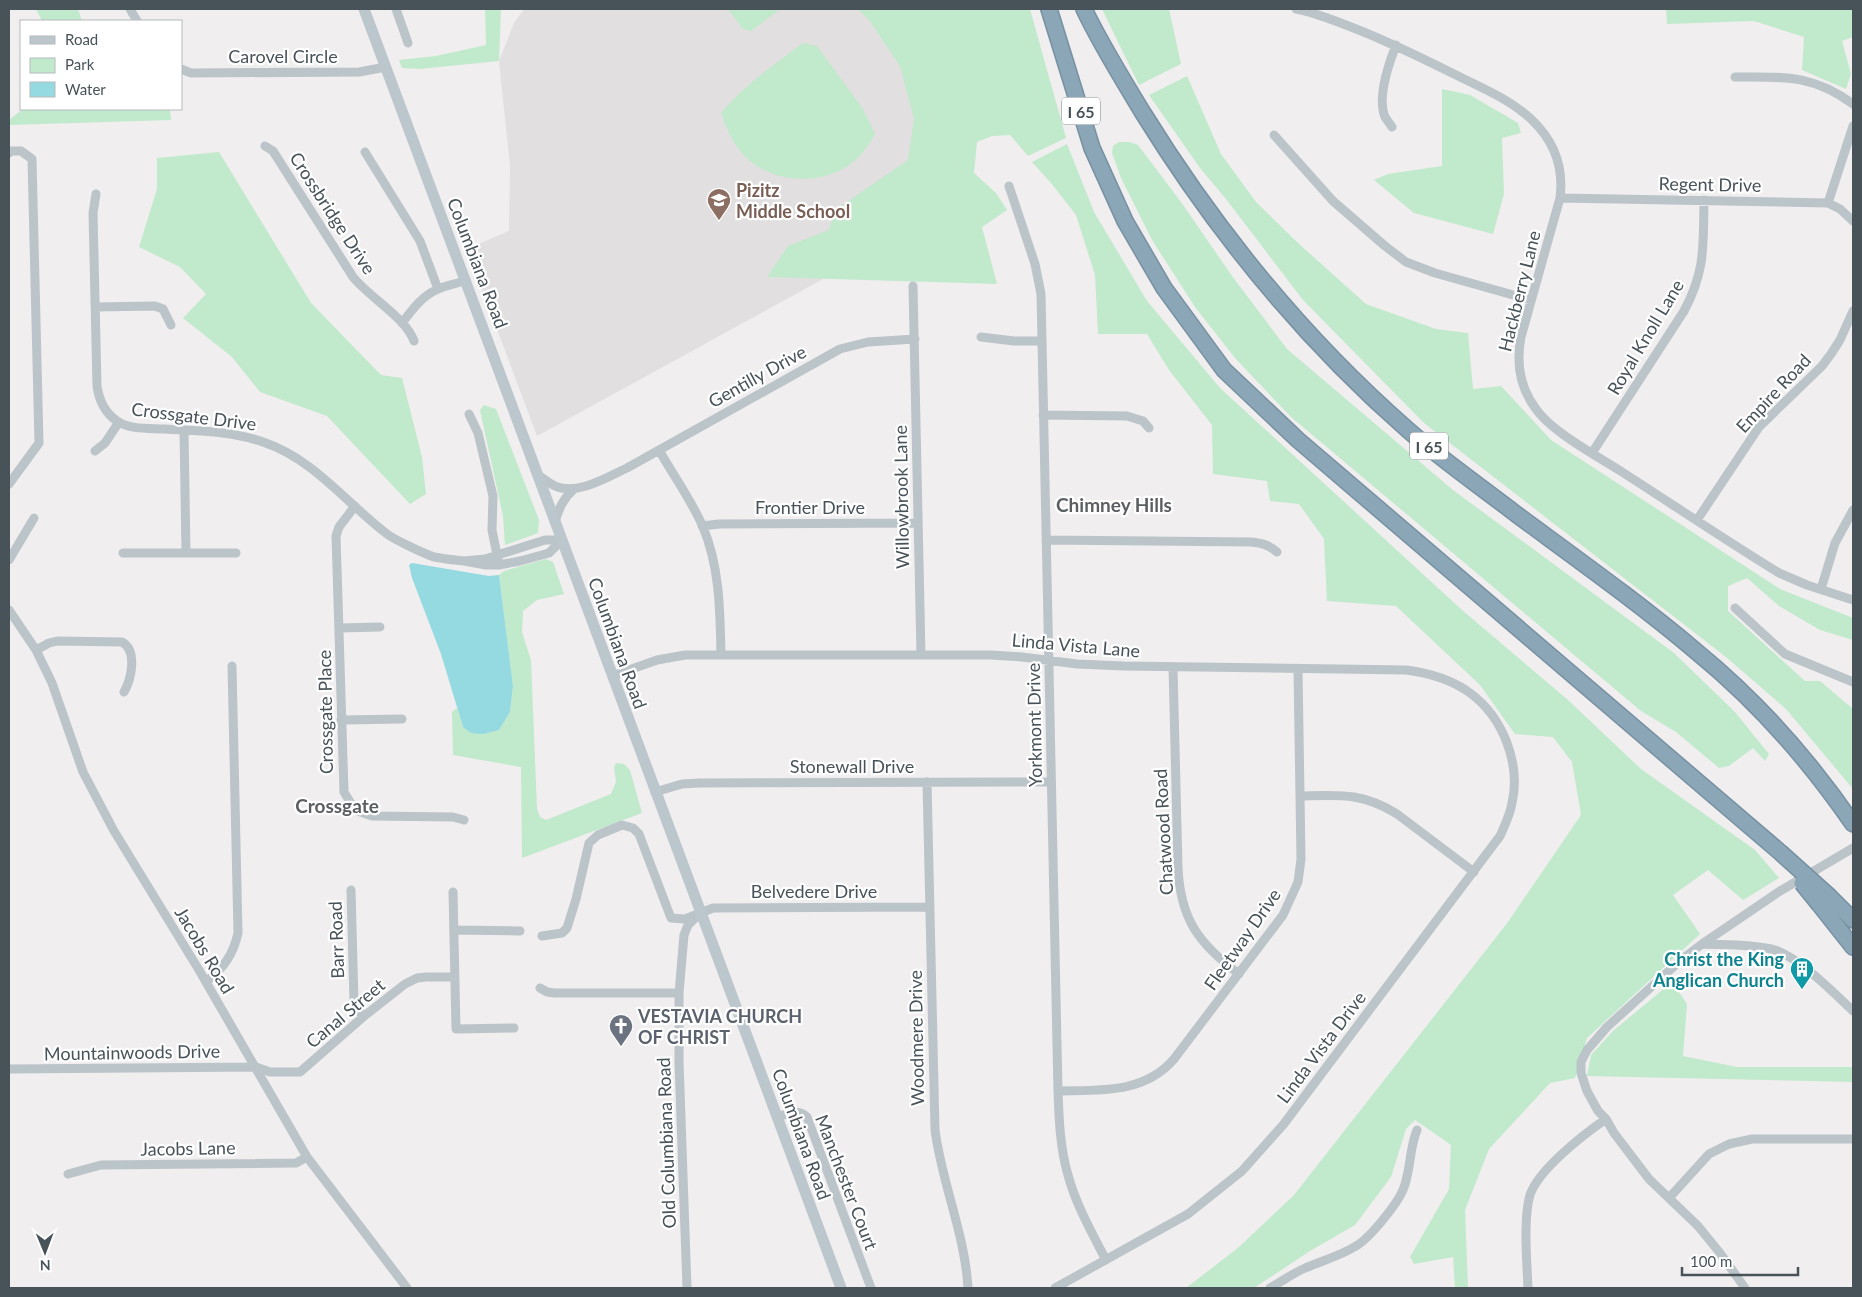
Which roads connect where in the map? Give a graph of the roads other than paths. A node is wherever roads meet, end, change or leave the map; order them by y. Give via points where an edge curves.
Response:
1 (130, 9) edge
2 (364, 9) edge
3 (396, 9) edge
4 (1049, 9) edge
5 (1084, 9) edge
6 (1296, 9) edge
7 (136, 20) edge
8 (408, 43) dead end
9 (1396, 45) junction
10 (386, 67) junction
11 (182, 69) edge
12 (1735, 77) dead end
13 (1853, 104) edge
14 (1853, 126) edge
15 (1392, 127) dead end
16 (1274, 135) dead end
17 (265, 146) dead end
18 (365, 152) dead end
19 (9, 153) edge
20 (1009, 186) dead end
21 (96, 194) dead end
22 (1560, 198) junction
23 (1704, 200) junction
24 (1828, 203) junction
25 (1853, 221) edge
26 (466, 280) junction
27 (913, 286) dead end
28 (438, 289) junction
29 (1531, 300) junction
30 (95, 307) junction
31 (1853, 311) edge
32 (402, 322) junction
33 (171, 325) dead end
34 (981, 337) dead end
35 (915, 339) junction
36 (414, 340) dead end
37 (1042, 341) junction
38 (469, 414) dead end
39 (1043, 415) junction
40 (119, 422) junction
41 (1149, 428) dead end
42 (184, 430) junction
43 (659, 450) junction
44 (95, 451) dead end
45 (1592, 453) junction
46 (538, 475) junction
47 (9, 484) edge
48 (574, 489) junction
49 (356, 506) junction
50 (1853, 510) edge
51 (34, 518) dead end
52 (1697, 520) junction
53 (555, 522) junction
54 (918, 523) junction
55 (702, 526) junction
56 (562, 540) junction
57 (1046, 540) junction
58 (1277, 552) dead end
59 (122, 553) dead end
60 (186, 553) junction
61 (236, 553) dead end
62 (498, 555) junction
63 (9, 560) edge
64 (464, 561) junction
65 (499, 565) junction
66 (1821, 590) junction
67 (1853, 600) edge
68 (1736, 608) dead end
69 (9, 610) edge
70 (380, 627) dead end
71 (339, 628) junction
72 (36, 650) junction
73 (921, 654) junction
74 (721, 655) junction
75 (1049, 660) junction
76 (232, 666) dead end
77 (1173, 668) junction
78 (1298, 669) junction
79 (612, 676) junction
80 (1853, 682) edge
81 (124, 692) dead end
82 (402, 719) dead end
83 (341, 720) junction
84 (1508, 746) joint
85 (928, 782) junction
86 (1051, 782) junction
87 (655, 792) junction
88 (1300, 796) junction
89 (464, 820) dead end
90 (1850, 820) edge
91 (1853, 848) edge
92 (1474, 872) junction
93 (351, 890) dead end
94 (453, 892) dead end
95 (1824, 901) junction
96 (930, 907) junction
97 (700, 913) junction
98 (1853, 920) edge
99 (454, 930) junction
100 (520, 931) dead end
101 (542, 936) dead end
102 (1702, 944) junction
103 (1853, 947) edge
104 (1240, 974) junction
105 (455, 977) junction
106 (206, 982) junction
107 (540, 988) dead end
108 (679, 993) junction
109 (1853, 1011) edge
110 (362, 1017) junction
111 (514, 1028) dead end
112 (256, 1067) junction
113 (9, 1069) edge
114 (1058, 1091) junction
115 (778, 1117) junction
116 (1606, 1119) junction
117 (1417, 1130) dead end
118 (1853, 1139) edge
119 (308, 1157) junction
120 (68, 1174) dead end
121 (1669, 1198) junction
122 (1106, 1260) junction
123 (407, 1288) edge
124 (687, 1288) edge
125 (841, 1288) edge
126 (871, 1288) edge
127 (968, 1288) edge
128 (1055, 1288) edge
129 (1270, 1288) edge
130 (1528, 1288) edge
131 (1745, 1288) edge

1 - 7 street
2 - 10 main road, Columbiana Road
3 - 8 street
4 - 95 highway, I 65, bridge via 1092,148 1125,221 1164,288 1224,370 1298,440 1781,853
5 - 90 highway, I 65 via 1100,43 1177,167 1234,246 1292,316 1410,432 1698,652 1788,739
6 - 9 street, Hackberry Lane via 1321,15
9 - 15 street via 1386,74 1383,103 1385,116
9 - 22 street, Hackberry Lane via 1500,97 1533,121 1559,161
10 - 11 street, Carovel Circle via 359,72 191,73
10 - 26 main road, Columbiana Road
12 - 13 street via 1799,78 1829,88
14 - 24 street
16 - 29 street via 1333,201 1406,262
17 - 32 street, Crossbridge Drive via 272,151 353,277
18 - 28 street via 420,241
19 - 47 street via 21,151 32,159 39,443
20 - 37 street, Yorkmont Drive via 1038,275
21 - 30 street, Crossgate Drive via 93,212
22 - 23 street, Regent Drive
22 - 29 street, Hackberry Lane
23 - 24 street, Regent Drive
23 - 45 street, Royal Knoll Lane via 1702,267 1693,294
24 - 25 street
26 - 28 street
26 - 46 main road, Columbiana Road
27 - 35 street
28 - 32 street via 418,302
29 - 45 street, Hackberry Lane via 1519,351 1523,385 1549,424
30 - 33 street via 155,306 163,309
30 - 40 street, Crossgate Drive via 98,394 104,407
31 - 52 street, Empire Road via 1831,354 1759,427
32 - 36 street, Crossbridge Drive
34 - 37 street
35 - 43 street, Gentilly Drive via 868,342 840,349
35 - 54 street, Willowbrook Lane
37 - 39 street, Yorkmont Drive
38 - 62 street via 478,433 493,496 492,530
39 - 41 street via 1127,416 1143,421
39 - 57 street, Yorkmont Drive
40 - 42 street, Crossgate Drive via 135,427
40 - 44 street via 105,443
42 - 49 street, Crossgate Drive via 245,437 277,447 306,464
42 - 60 street
43 - 48 street, Gentilly Drive via 607,477
43 - 55 street
45 - 52 street, Hackberry Lane
46 - 48 street via 554,486
46 - 53 main road, Columbiana Road
48 - 53 street via 559,506
49 - 64 street, Crossgate Drive via 388,535 433,556
49 - 71 street, Crossgate Place via 336,536
50 - 66 street via 1836,544
51 - 63 street
52 - 66 street, Hackberry Lane via 1779,573
53 - 56 main road, Columbiana Road
54 - 55 street, Frontier Drive
54 - 73 street, Willowbrook Lane
55 - 74 street via 718,582
56 - 62 street, Crossgate Drive via 545,540
56 - 65 street, Crossgate Drive via 549,553
56 - 79 main road, Columbiana Road
57 - 58 street via 1251,542 1270,546
57 - 75 street, Yorkmont Drive
59 - 60 street
60 - 61 street
62 - 64 street, Crossgate Drive
62 - 65 street
64 - 65 street, Crossgate Drive
66 - 67 street, Hackberry Lane
68 - 80 street via 1785,654
69 - 72 street, Jacobs Road
70 - 71 street
71 - 83 street, Crossgate Place
72 - 81 street via 57,641 122,642 129,650 131,675
72 - 106 street, Jacobs Road via 59,700 77,757 93,792
73 - 74 street, Linda Vista Lane
73 - 75 street, Linda Vista Lane via 1000,655
74 - 79 street, Linda Vista Lane via 668,657
75 - 77 street, Linda Vista Lane
75 - 86 street, Yorkmont Drive
76 - 106 street via 238,933 234,950 225,965
77 - 78 street, Linda Vista Lane
77 - 104 street, Chatwood Road via 1180,891 1186,913 1199,936 1220,959
78 - 84 street, Linda Vista Lane via 1406,670 1432,674 1471,694 1481,703 1498,725
78 - 88 street, Fleetway Drive
79 - 87 main road, Columbiana Road
82 - 83 street
83 - 89 street, Crossgate Place via 343,785 346,798 355,810 372,816 453,817
84 - 92 street, Linda Vista Drive via 1514,775 1512,802 1500,836
85 - 86 street, Stonewall Drive
85 - 87 street, Stonewall Drive via 699,783
85 - 96 street, Woodmere Drive
86 - 114 street, Yorkmont Drive
87 - 97 main road, Columbiana Road
88 - 92 street via 1369,799 1384,806
88 - 104 street, Fleetway Drive via 1301,859 1294,893
91 - 102 street via 1780,891
92 - 122 street, Linda Vista Drive via 1257,1156 1188,1214
93 - 110 street, Barr Road via 354,1002
94 - 99 street
95 - 98 highway
95 - 103 highway
96 - 97 street, Belvedere Drive via 740,907 713,908
96 - 127 street, Woodmere Drive via 935,1130 962,1242
97 - 101 street, Belvedere Drive via 685,919 671,918 639,834 622,825 598,835 589,843 567,928 562,934
97 - 108 street, Old Columbiana Road via 684,935
97 - 115 main road, Columbiana Road
99 - 100 street
99 - 105 street
102 - 109 street via 1772,949 1809,971
102 - 116 street via 1607,1027 1587,1050 1581,1062 1581,1073 1587,1091
104 - 114 street, Fleetway Drive via 1174,1059 1154,1076 1124,1088
105 - 110 street, Canal Street via 426,977 411,981
105 - 111 street via 456,1029
106 - 112 street, Jacobs Road
107 - 108 street via 555,993
108 - 124 street, Old Columbiana Road
110 - 112 street, Canal Street via 300,1072 270,1072
112 - 113 street, Mountainwoods Drive
112 - 119 street, Jacobs Road
114 - 122 street, Yorkmont Drive via 1061,1139 1068,1176 1080,1210
115 - 125 main road, Columbiana Road
115 - 126 street, Manchester Court via 797,1111 807,1117
116 - 121 street via 1649,1179
116 - 130 street via 1584,1134 1538,1179 1530,1194 1527,1209
117 - 129 street via 1403,1189 1369,1234 1359,1244 1301,1269
118 - 121 street via 1752,1139 1728,1144 1710,1154
119 - 120 street, Jacobs Lane via 296,1163 101,1165
119 - 123 street, Jacobs Road
121 - 131 street via 1715,1246
122 - 128 street, Linda Vista Drive

